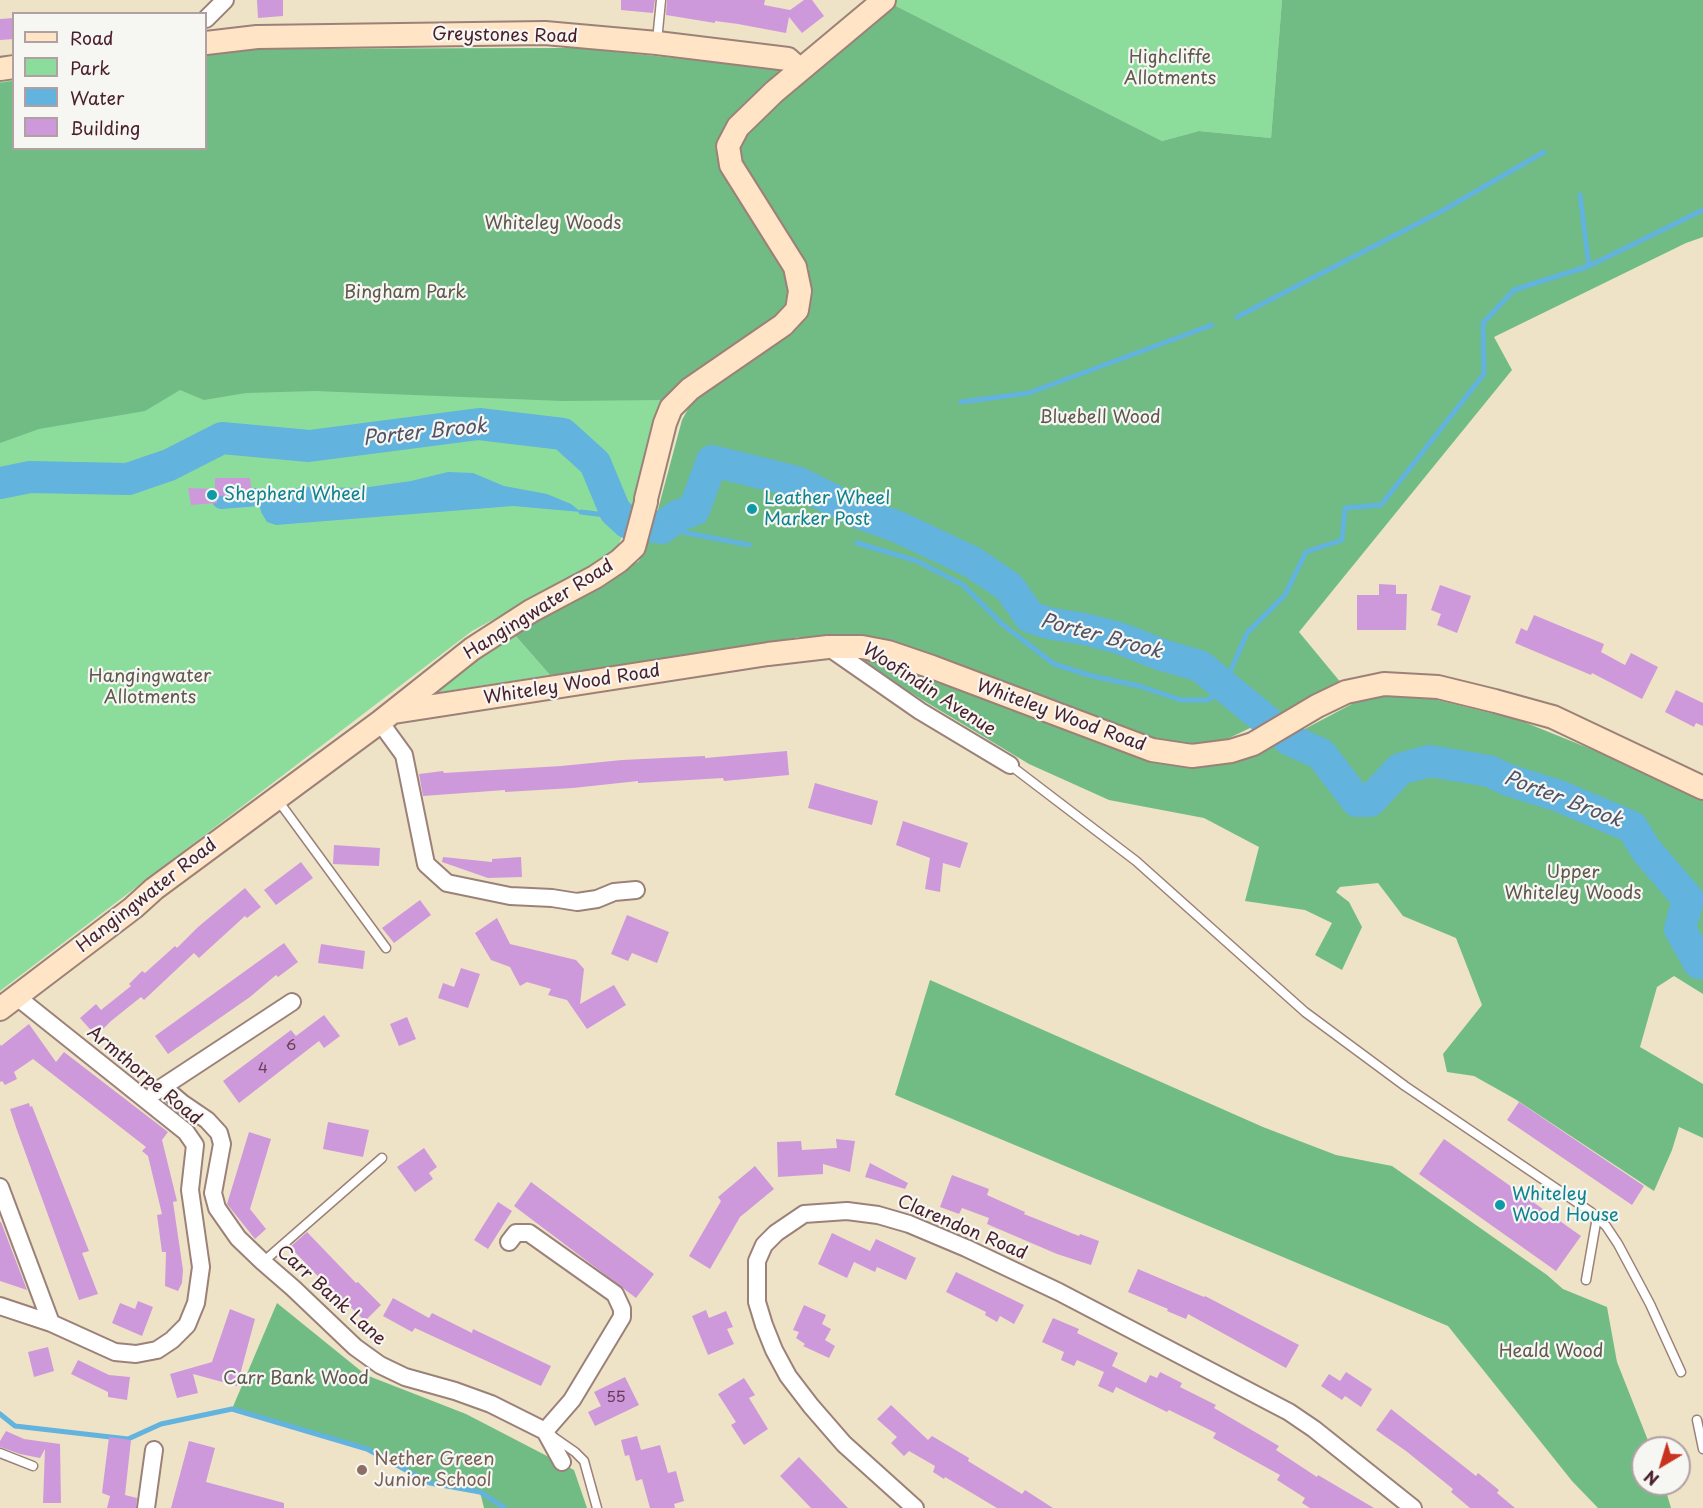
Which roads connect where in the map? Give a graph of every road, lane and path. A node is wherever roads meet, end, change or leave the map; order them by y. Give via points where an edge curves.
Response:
1 (225, 0) edge
2 (661, 0) edge
3 (884, 0) edge
4 (207, 18) edge
5 (207, 43) edge
6 (657, 43) junction
7 (800, 70) junction
8 (828, 648) junction
9 (387, 717) junction
10 (1010, 765) joint
11 (1703, 788) edge
12 (277, 799) junction
13 (636, 890) dead end
14 (386, 948) dead end
15 (292, 1002) dead end
16 (8, 1003) edge
17 (163, 1087) junction
18 (144, 1098) junction
19 (382, 1158) dead end
20 (0, 1187) edge
21 (1597, 1217) junction
22 (509, 1242) dead end
23 (263, 1262) junction
24 (1586, 1280) dead end
25 (0, 1306) edge
26 (51, 1323) junction
27 (1681, 1372) dead end
28 (1697, 1420) dead end
29 (544, 1431) junction
30 (1703, 1449) edge
31 (154, 1450) dead end
32 (0, 1453) edge
33 (562, 1462) dead end
34 (33, 1466) dead end
35 (146, 1508) edge
36 (597, 1508) edge
37 (915, 1508) edge
38 (1413, 1508) edge

1 - 4 street
2 - 6 lane
3 - 7 street
5 - 6 street, Greystones Road via 257,37 545,33
6 - 7 street, Greystones Road via 788,59
7 - 9 street, Hangingwater Road via 738,127 728,146 731,165 795,267 800,291 797,310 783,325 690,389 671,408 634,547 595,577 472,649
8 - 9 street, Whiteley Wood Road via 768,654
8 - 10 street, Woofindin Avenue via 920,711
8 - 11 street, Whiteley Wood Road via 862,647 888,652 1152,750 1192,756 1253,744 1346,692 1384,684 1438,687 1553,717
9 - 12 street, Hangingwater Road
9 - 13 street via 404,755 426,864 447,883 510,896 577,902
10 - 21 lane via 1136,861 1305,1012 1405,1086
12 - 14 lane
12 - 16 street, Hangingwater Road
15 - 17 street
16 - 18 street, Armthorpe Road
17 - 18 street
17 - 23 street, Carr Bank Lane via 219,1133 222,1144 213,1193 217,1208 238,1238
18 - 26 street, Armthorpe Road via 186,1132 195,1145 190,1190 201,1267 196,1304 187,1325 172,1340 157,1350 136,1354 108,1350
19 - 23 lane
20 - 26 street
21 - 24 lane
21 - 27 lane via 1618,1244
22 - 29 street via 516,1233 529,1233 615,1294 622,1309 622,1317 572,1400
23 - 29 street, Carr Bank Lane via 355,1347 380,1365 405,1377 491,1404
25 - 26 street, Armthorpe Road
28 - 30 lane
29 - 33 street
29 - 36 lane via 584,1461
31 - 35 street
32 - 34 lane
37 - 38 street, Clarendon Road via 844,1444 812,1406 788,1376 764,1325 757,1302 757,1262 764,1245 804,1214 847,1211 909,1224 1059,1292 1289,1412

